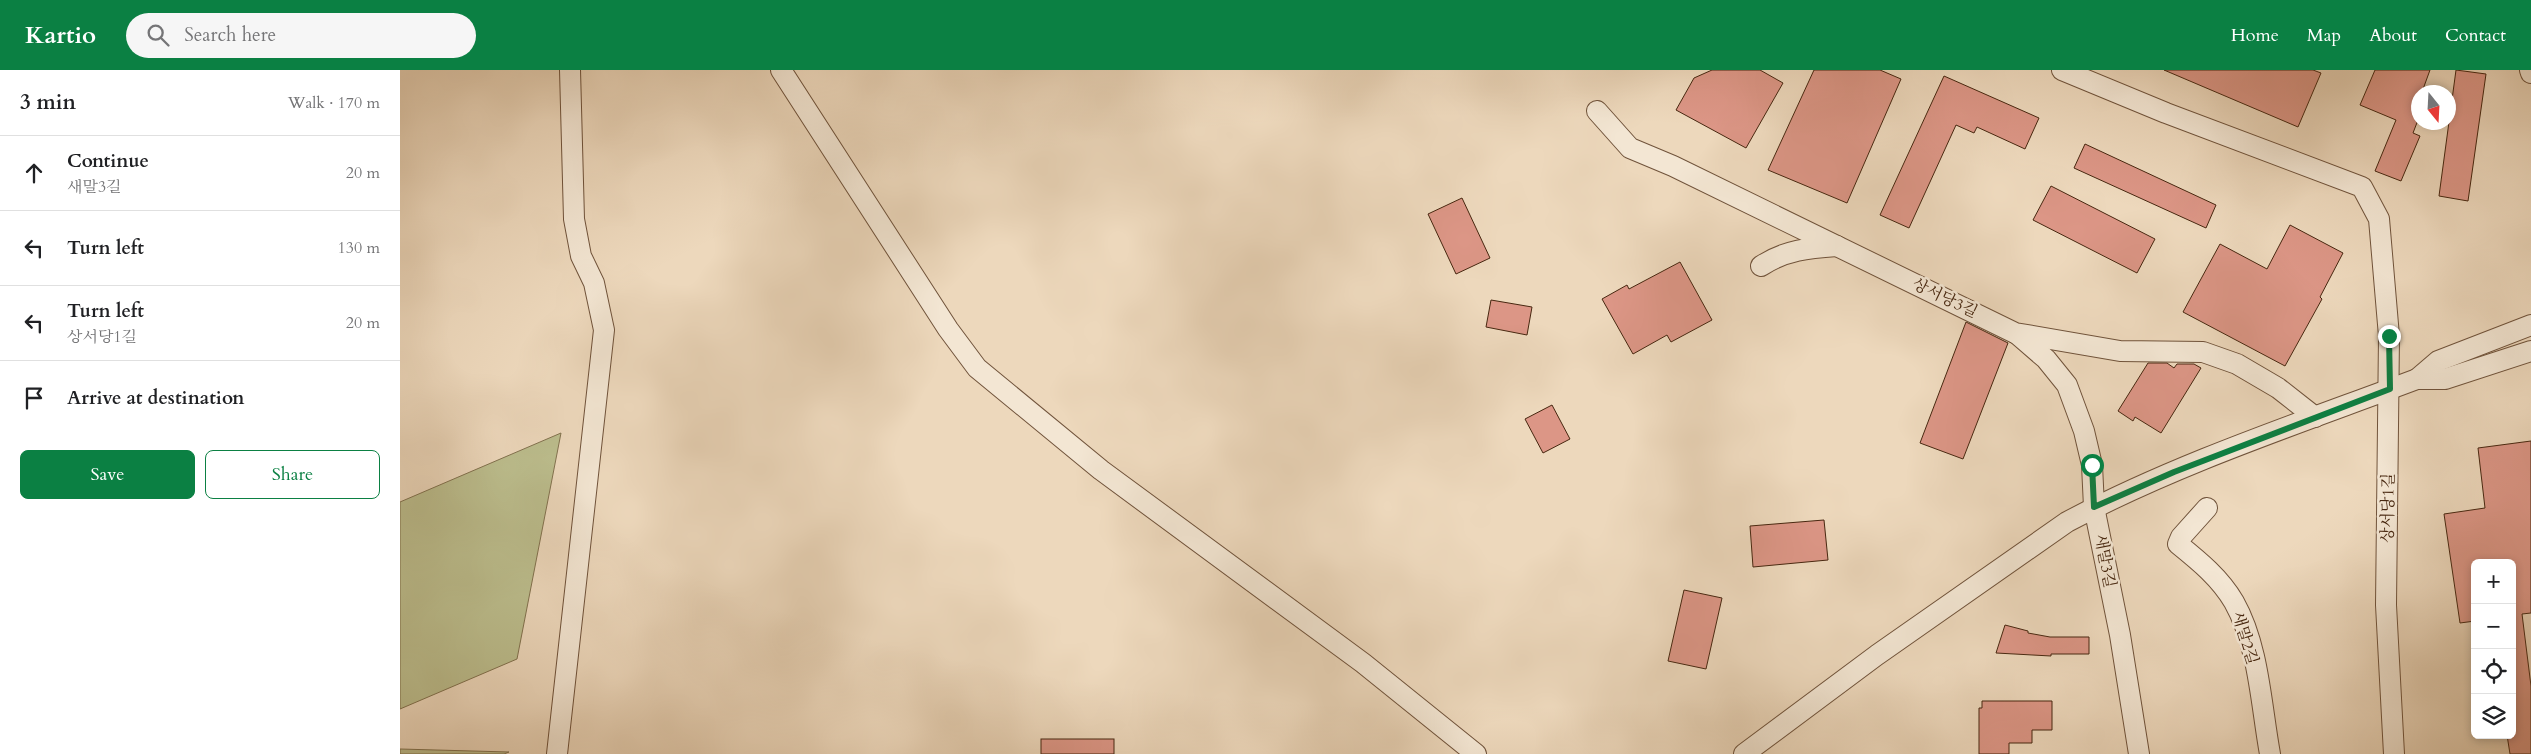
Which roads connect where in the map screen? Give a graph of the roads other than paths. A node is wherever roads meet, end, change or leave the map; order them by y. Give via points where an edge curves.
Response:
1 (570, 70) edge
2 (781, 70) edge
3 (2062, 70) edge
4 (1597, 112) dead end
5 (1837, 246) junction
6 (1761, 266) dead end
7 (2531, 324) edge
8 (2015, 333) junction
9 (2531, 350) edge
10 (2418, 379) junction
11 (2390, 389) junction
12 (2315, 416) junction
13 (2094, 507) junction
14 (2207, 508) dead end
15 (557, 754) edge
16 (1476, 754) edge
17 (1744, 754) edge
18 (2138, 754) edge
19 (2270, 754) edge
20 (2394, 754) edge

1 - 15 street via 574,218 581,256 594,283 604,330
2 - 16 street via 948,329 977,368 1101,470 1363,662
3 - 11 street, 상서당1길 via 2362,187 2379,219
4 - 5 street, 상서당3길 via 1630,148 1674,166
5 - 6 street via 1798,249 1774,257
5 - 8 street, 상서당3길
7 - 10 street via 2438,361
8 - 12 street, 상서당3길 via 2120,351 2203,352 2253,373
8 - 13 street, 새말3길 via 2046,359 2067,385 2078,409 2090,456
9 - 10 street via 2446,379
10 - 11 street
11 - 12 street
11 - 20 street, 상서당1길 via 2386,605
12 - 13 street
13 - 17 street via 2067,522 1893,644
13 - 18 street, 새말3길 via 2120,635
14 - 19 street, 새말2길 via 2178,544 2216,577 2234,602 2254,663

